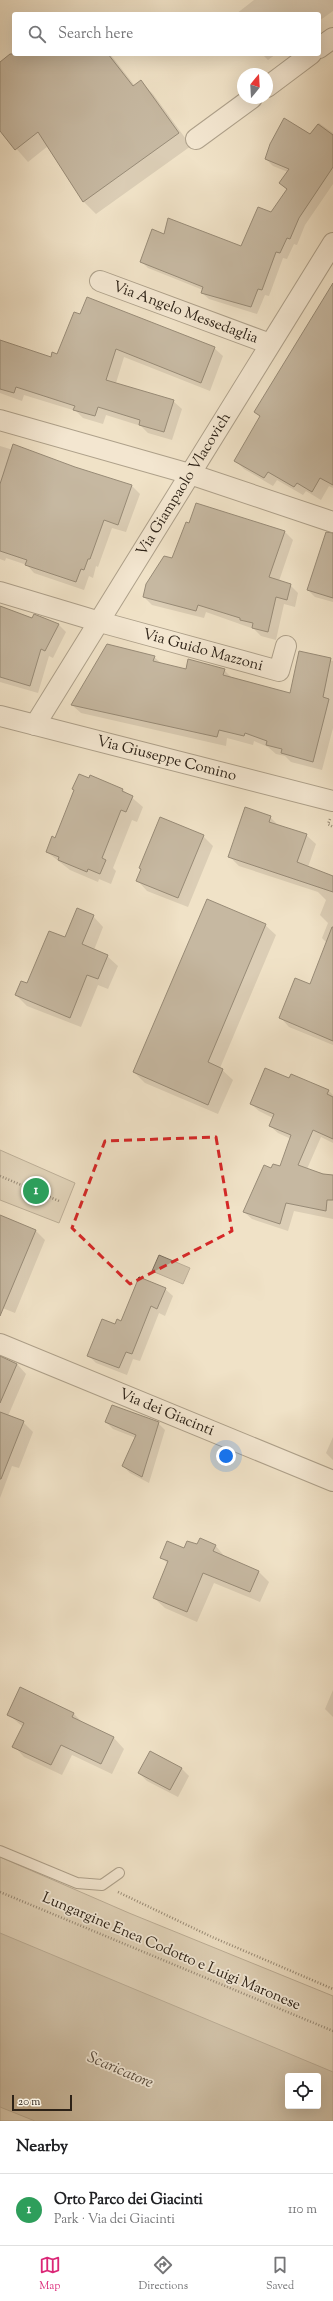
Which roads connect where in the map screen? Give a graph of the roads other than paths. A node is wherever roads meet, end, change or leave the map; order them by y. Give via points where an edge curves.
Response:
1 (333, 38) edge
2 (321, 47) edge
3 (309, 56) edge
4 (273, 83) edge
5 (244, 104) edge
6 (196, 139) dead end
7 (333, 243) edge
8 (100, 281) dead end
9 (270, 344) junction
10 (0, 420) edge
11 (190, 474) junction
12 (333, 522) edge
13 (0, 592) edge
14 (100, 622) junction
15 (286, 646) dead end
16 (0, 716) edge
17 (35, 725) junction
18 (333, 801) edge
19 (0, 1344) edge
20 (333, 1481) edge
21 (0, 1851) edge
22 (119, 1873) dead end

1 - 2 street
3 - 4 street
5 - 6 street
7 - 9 street, Via Giampaolo Vlacovich
8 - 9 street, Via Angelo Messedaglia
9 - 11 street, Via Giampaolo Vlacovich
10 - 11 street
11 - 12 street
11 - 14 street, Via Giampaolo Vlacovich
13 - 14 street
14 - 15 street, Via Guido Mazzoni via 279,671
14 - 17 street, Via Giampaolo Vlacovich
16 - 17 street, Via Giuseppe Comino
17 - 18 street, Via Giuseppe Comino
19 - 20 street, Via dei Giacinti
21 - 22 lane via 77,1883 102,1885

